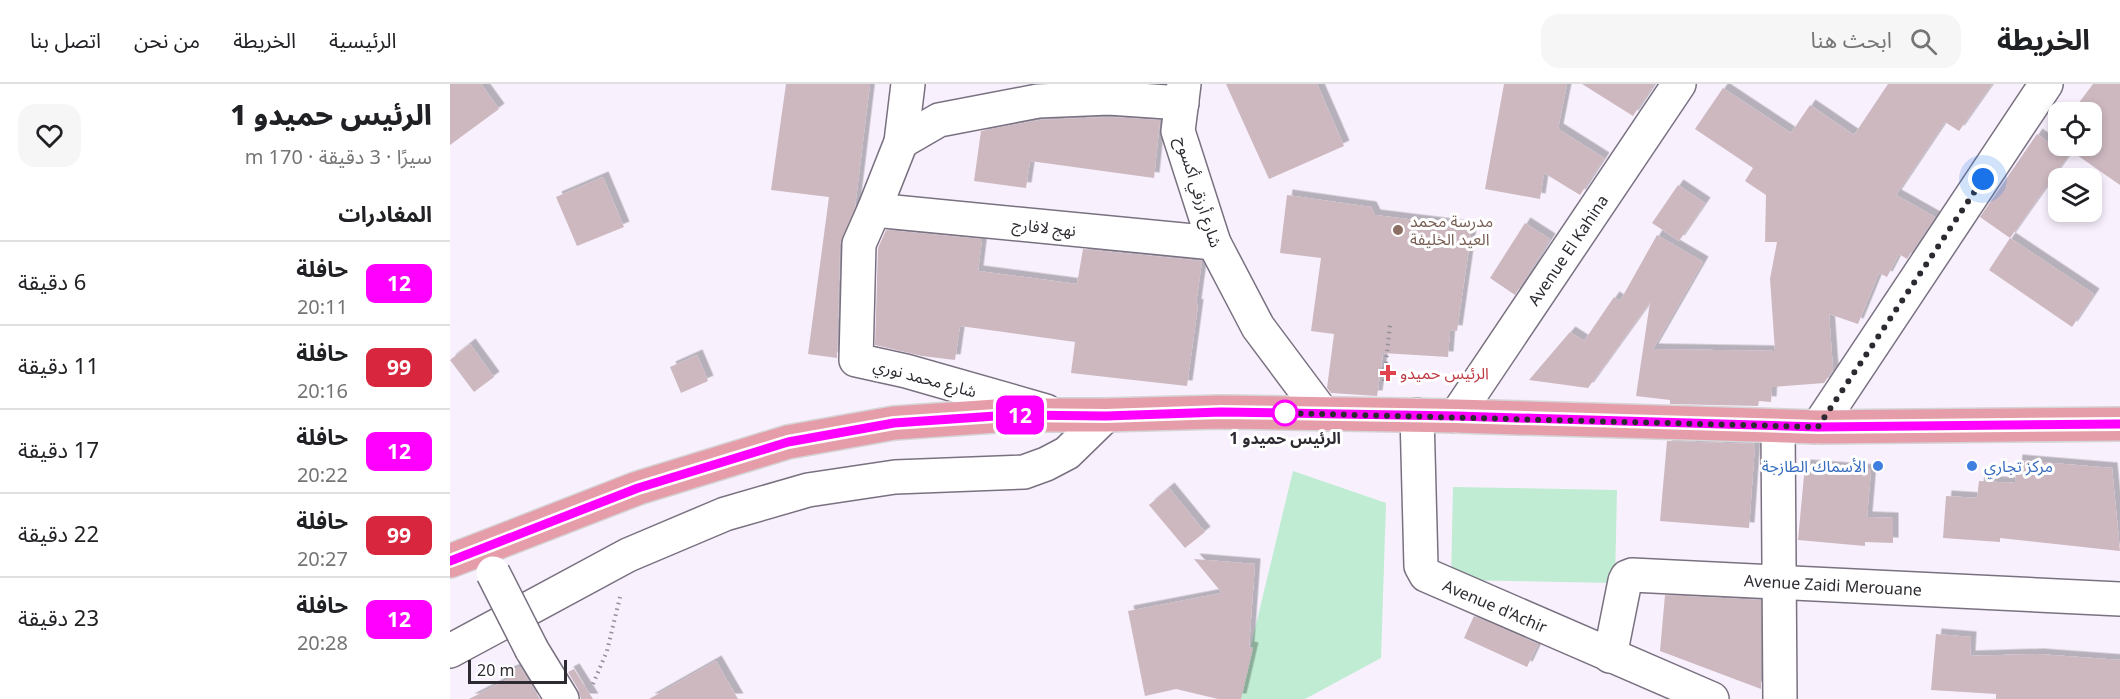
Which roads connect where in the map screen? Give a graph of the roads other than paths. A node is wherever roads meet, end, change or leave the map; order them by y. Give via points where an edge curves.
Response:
1 (908, 84) edge
2 (1679, 84) edge
3 (2046, 84) edge
4 (1183, 94) edge
5 (901, 142) junction
6 (874, 210) junction
7 (1214, 243) junction
8 (1323, 414) junction
9 (1417, 415) junction
10 (1060, 416) junction
11 (1106, 416) junction
12 (1456, 416) junction
13 (2120, 424) edge
14 (1778, 426) junction
15 (1818, 427) junction
16 (450, 561) edge
17 (488, 561) junction
18 (1779, 583) junction
19 (2120, 599) edge
20 (450, 651) edge
21 (1610, 656) junction
22 (576, 694) edge
23 (1712, 699) edge
24 (1780, 699) edge

1 - 5 street, شارع محمد نوري
2 - 12 street, Avenue El Kahina
3 - 15 street
4 - 5 street via 1038,101 939,120
4 - 7 street, شارع أرزقي أكسوح via 1178,131
5 - 6 street, شارع محمد نوري
6 - 7 street, نهج لافارج
6 - 10 street, شارع محمد نوري via 859,244 856,360
7 - 8 street, شارع أرزقي أكسوح via 1258,327
8 - 9 main road
8 - 11 main road
9 - 12 main road
9 - 21 street, Avenue d'Achir via 1421,566 1426,575
10 - 11 main road
10 - 17 main road via 1010,415 894,423 788,442 638,488
11 - 20 street via 1066,453 1024,472 895,477 808,490 725,514 628,555
12 - 14 main road
13 - 15 main road
14 - 15 main road
14 - 18 street
16 - 17 main road
17 - 22 street, bridge via 532,650
18 - 19 street, Avenue Zaidi Merouane
18 - 21 street, Avenue Zaidi Merouane via 1627,577
18 - 24 street
21 - 23 street, Avenue d'Achir

